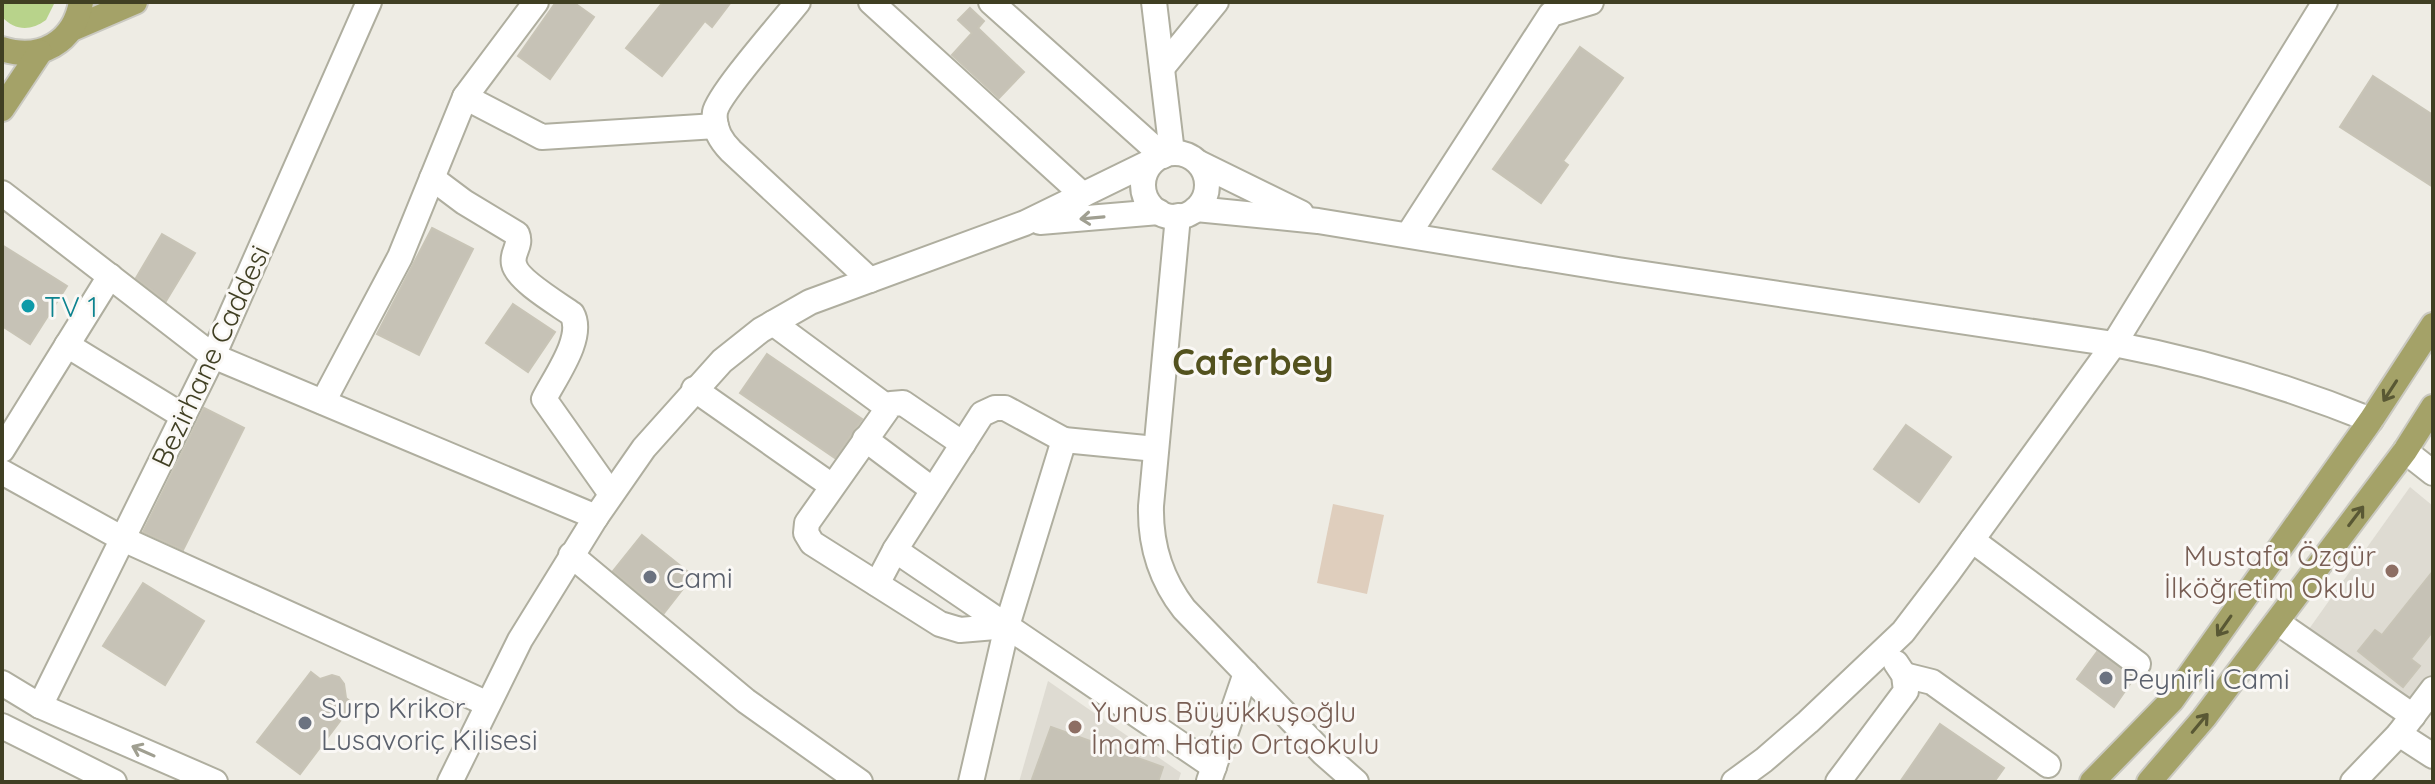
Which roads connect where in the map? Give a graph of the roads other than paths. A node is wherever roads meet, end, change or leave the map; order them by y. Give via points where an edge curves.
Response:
1 (81, 2) edge
2 (135, 2) edge
3 (369, 2) edge
4 (536, 2) edge
5 (798, 2) edge
6 (871, 2) edge
7 (991, 2) edge
8 (1154, 2) edge
9 (1216, 2) edge
10 (1591, 2) edge
11 (2325, 2) edge
12 (1548, 6) edge
13 (72, 29) junction
14 (2, 49) edge
15 (40, 52) junction
16 (1162, 68) junction
17 (465, 97) junction
18 (2, 109) edge
19 (716, 126) junction
20 (1163, 156) junction
21 (1199, 163) junction
22 (432, 178) junction
23 (2, 193) edge
24 (1083, 195) junction
25 (1178, 212) junction
26 (1318, 221) junction
27 (1025, 223) junction
28 (1408, 235) junction
29 (110, 276) junction
30 (870, 280) junction
31 (773, 323) junction
32 (2433, 325) edge
33 (2114, 344) junction
34 (67, 345) junction
35 (213, 356) junction
36 (694, 389) junction
37 (323, 402) junction
38 (887, 407) junction
39 (2433, 407) edge
40 (183, 416) junction
41 (2371, 420) junction
42 (865, 439) junction
43 (1064, 440) junction
44 (963, 444) junction
45 (1156, 449) junction
46 (2, 450) edge
47 (2405, 451) junction
48 (2433, 473) edge
49 (5, 481) edge
50 (832, 486) junction
51 (933, 490) junction
52 (611, 494) junction
53 (596, 517) junction
54 (123, 539) junction
55 (1972, 540) junction
56 (895, 550) junction
57 (571, 555) junction
58 (877, 584) junction
59 (2277, 622) junction
60 (1007, 626) junction
61 (1881, 652) junction
62 (2138, 664) dead end
63 (1246, 673) junction
64 (1904, 675) junction
65 (2, 683) edge
66 (2433, 689) edge
67 (488, 704) junction
68 (40, 706) junction
69 (2406, 725) junction
70 (2, 726) edge
71 (2433, 756) edge
72 (2048, 765) dead end
73 (1212, 774) edge
74 (114, 782) edge
75 (215, 782) edge
76 (450, 782) edge
77 (860, 782) edge
78 (971, 782) edge
79 (1356, 782) edge
80 (1734, 782) edge
81 (1838, 782) edge
82 (2092, 782) edge
83 (2149, 782) edge
84 (2353, 782) edge

1 - 13 main road
2 - 13 main road
3 - 35 street, Bezirhane Caddesi
4 - 17 street
5 - 19 street via 718,102
6 - 24 street
7 - 20 street
8 - 16 street
9 - 16 street
10 - 12 street
11 - 33 street
12 - 28 street
13 - 15 main road
14 - 15 main road
15 - 18 main road
16 - 20 street
17 - 19 street via 542,137
17 - 22 street
19 - 30 street via 731,151
20 - 21 street via 1183,154
20 - 24 street
20 - 25 street via 1148,168 1143,187 1146,197
21 - 25 street via 1206,192
21 - 26 street
22 - 37 street via 400,257
22 - 52 street via 517,234 519,246 513,257 519,275 572,314 576,337 544,399
23 - 29 street
24 - 27 street
25 - 26 street
25 -> 27 street
25 - 45 street
26 - 28 street
27 - 30 street
28 - 33 street
29 - 34 street
29 - 35 street
30 - 31 street via 810,302
31 - 36 street
31 - 38 street
32 -> 41 main road
33 - 41 street via 2274,383
33 - 55 street
34 - 40 street
34 - 46 street
35 - 37 street
35 - 40 street, Bezirhane Caddesi
36 - 50 street
36 - 52 street
37 - 53 street
38 - 42 street
38 - 44 street via 903,403
39 - 47 main road
40 - 54 street, Bezirhane Caddesi
41 -> 82 main road via 2172,700
42 - 50 street
42 - 51 street
43 - 44 street via 1005,408 995,408 982,414
43 - 45 street
43 - 60 street
44 - 51 street
45 - 63 street via 1150,522 1160,568 1184,609
47 - 48 street
59 -> 47 main road
49 - 54 street
50 - 58 street via 807,523 808,539
51 - 56 street
52 - 53 street
53 - 57 street
54 - 67 street
54 - 68 street, Bezirhane Caddesi
55 - 61 street via 1903,632
55 - 62 street
56 - 58 street
56 - 60 street
57 - 67 street
57 - 77 street via 746,701
58 - 60 street via 940,624 960,630
59 - 69 street
83 -> 59 main road
60 - 73 street
60 - 78 street
61 - 64 street
61 - 80 street
63 - 73 street
63 - 79 street
64 - 72 street via 1932,682
64 - 81 street via 1906,691
65 - 68 street
66 - 69 street
67 - 76 street
75 -> 68 street
69 - 71 street
69 - 84 street
70 - 74 street

